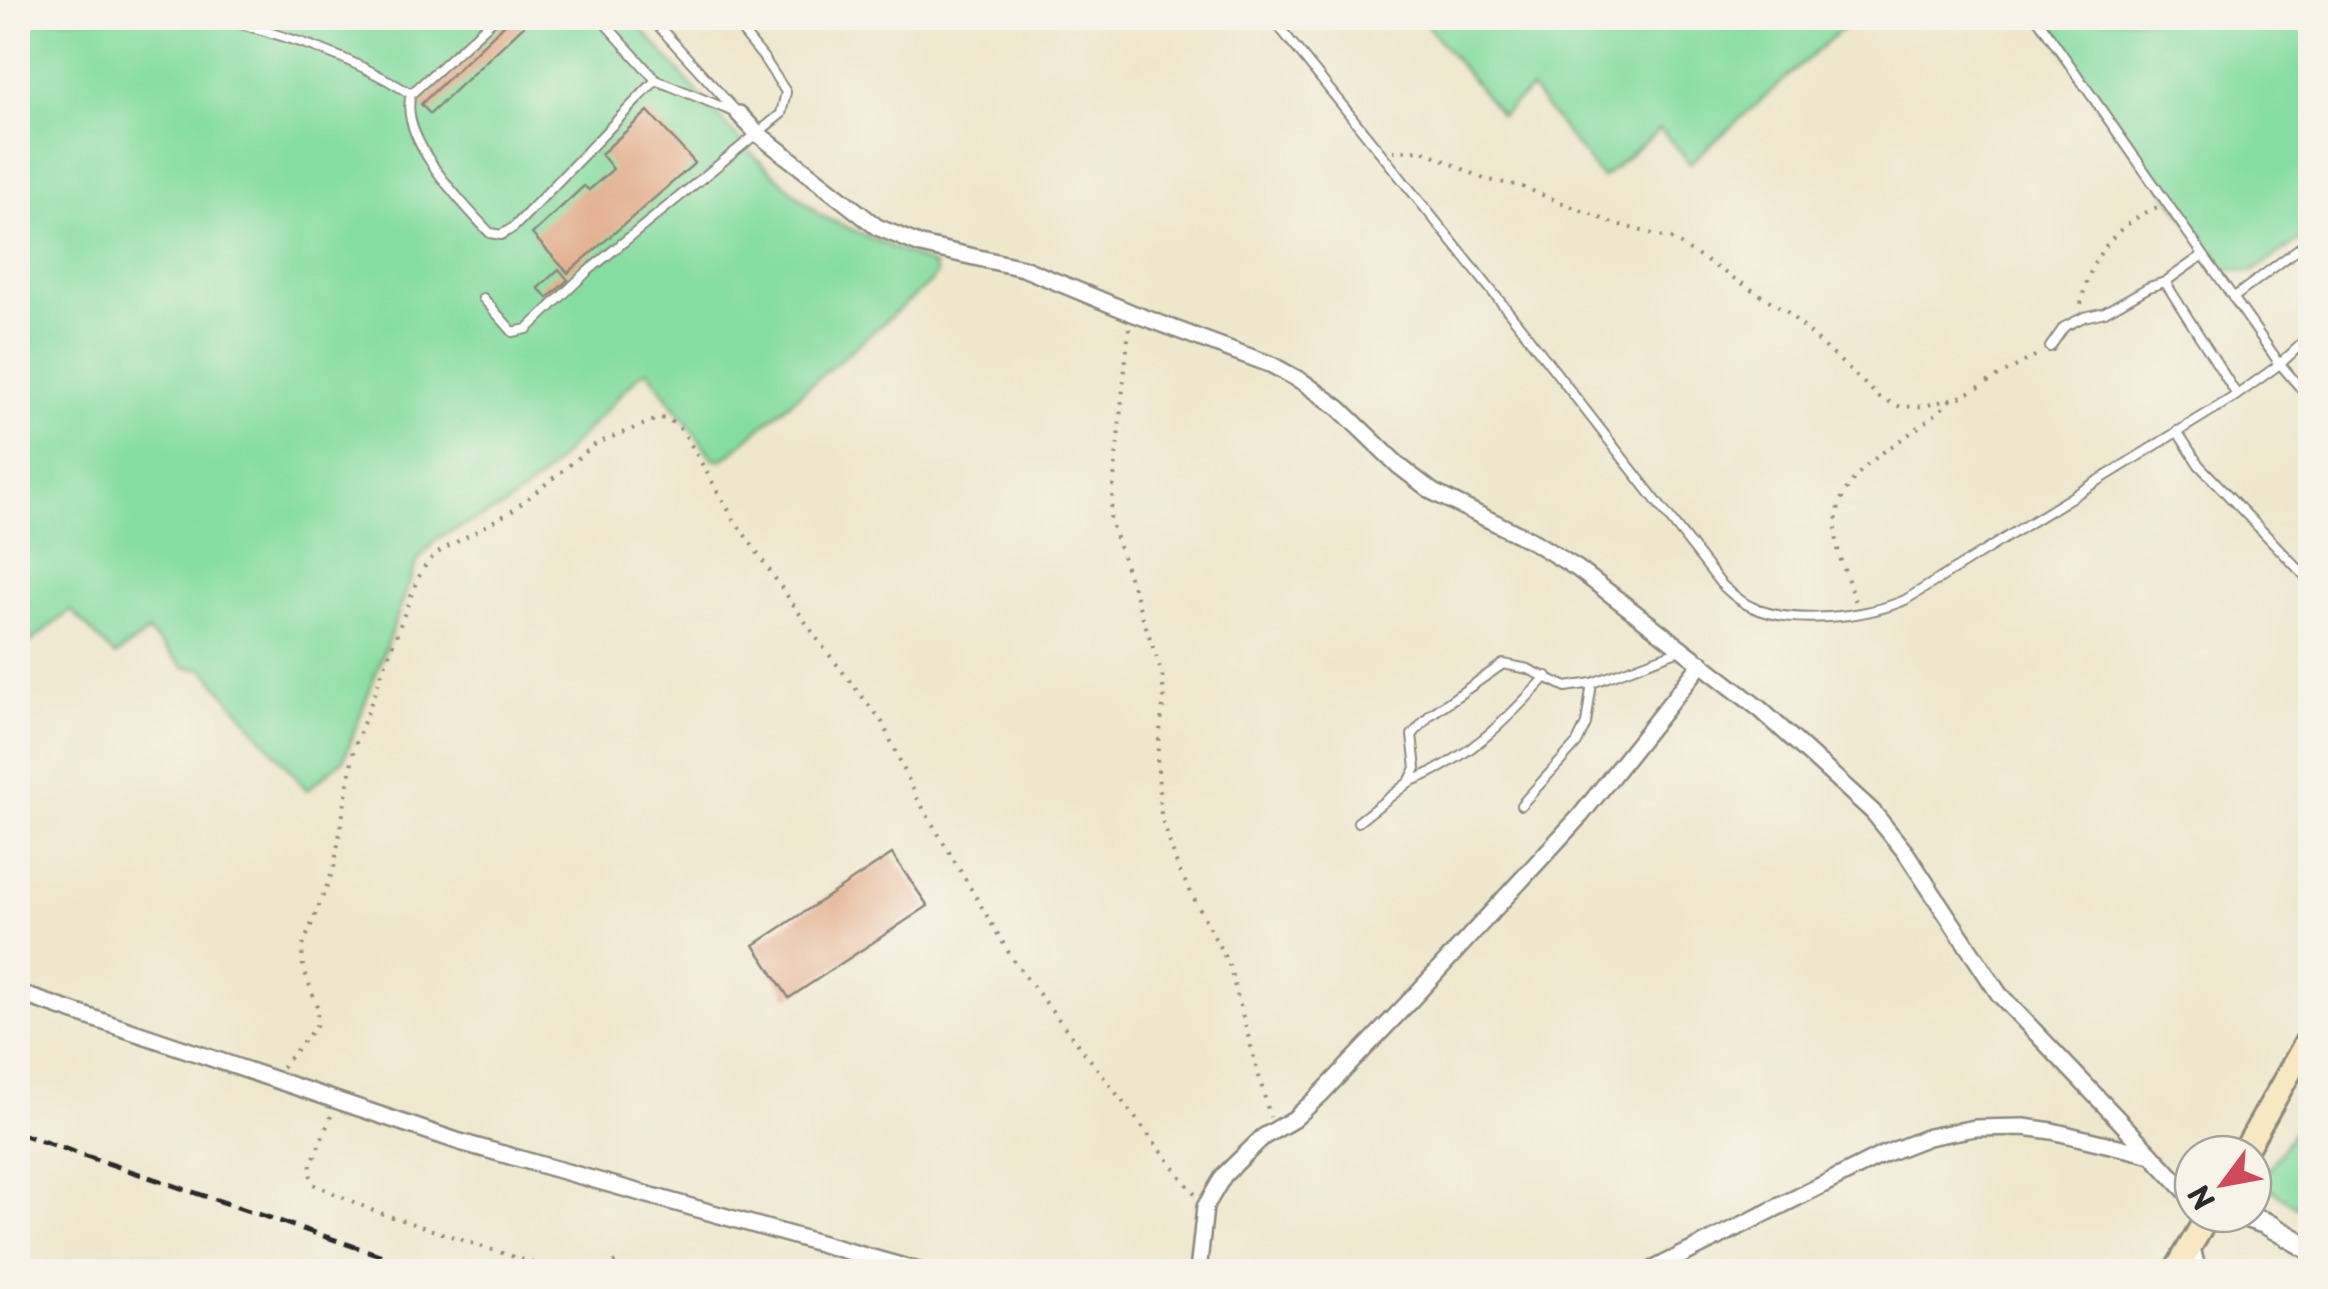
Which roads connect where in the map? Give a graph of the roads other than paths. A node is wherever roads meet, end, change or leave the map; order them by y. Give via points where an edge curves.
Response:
1 (496, 18) edge
2 (600, 18) edge
3 (651, 18) edge
4 (731, 18) edge
5 (1272, 18) edge
6 (2037, 18) edge
7 (222, 19) edge
8 (656, 80) junction
9 (411, 94) junction
10 (740, 114) junction
11 (757, 133) junction
12 (2310, 240) edge
13 (2202, 254) junction
14 (2165, 282) junction
15 (484, 298) dead end
16 (2233, 298) junction
17 (2306, 340) dead end
18 (2050, 347) road end
19 (2280, 364) junction
20 (2236, 395) junction
21 (2310, 399) edge
22 (2177, 431) junction
23 (2310, 581) edge
24 (1684, 648) junction
25 (1702, 662) junction
26 (1547, 676) junction
27 (1592, 684) junction
28 (1410, 782) junction
29 (1522, 805) dead end
30 (1358, 822) dead end
31 (18, 993) edge
32 (2310, 1036) edge
33 (2254, 1134) edge
34 (2152, 1155) junction
35 (2173, 1178) edge
36 (2273, 1227) edge
37 (2197, 1234) edge
38 (2191, 1244) junction
39 (2310, 1249) edge
40 (922, 1272) edge
41 (1198, 1272) edge
42 (1648, 1272) edge
43 (2175, 1272) edge
44 (2198, 1272) edge

1 - 9 lane
2 - 8 lane
3 - 10 lane
4 - 11 lane via 786,92 781,114
5 - 22 lane via 1738,600 1775,615 1857,614 1905,600
6 - 13 lane
7 - 9 lane via 337,54
8 - 9 lane via 501,235 490,233 432,165 412,126
8 - 10 lane
10 - 11 street
11 - 15 lane via 588,271 528,329 513,332
11 - 24 street via 877,227 920,245 1023,268 1303,382 1413,478 1578,569
12 - 16 lane
13 - 14 lane
13 - 16 lane
14 - 18 lane via 2064,327
14 - 20 lane
16 - 19 lane
17 - 19 lane
19 - 20 lane
19 - 21 lane
20 - 22 lane
22 - 23 lane via 2200,465
24 - 25 street
24 - 27 lane
25 - 34 street via 1873,812 1999,994
25 - 41 street via 1581,815 1360,1054 1224,1175 1205,1208
26 - 27 lane via 1566,687
26 - 28 lane via 1514,713 1444,770
26 - 28 lane via 1503,664 1430,715 1412,735 1416,768
27 - 29 lane via 1577,743
28 - 30 lane
31 - 40 street via 460,1142
32 - 33 main road
34 - 35 street
34 - 42 street via 2024,1127 1951,1131 1828,1179
36 - 39 street
37 - 38 main road
38 - 43 main road
38 - 44 street

